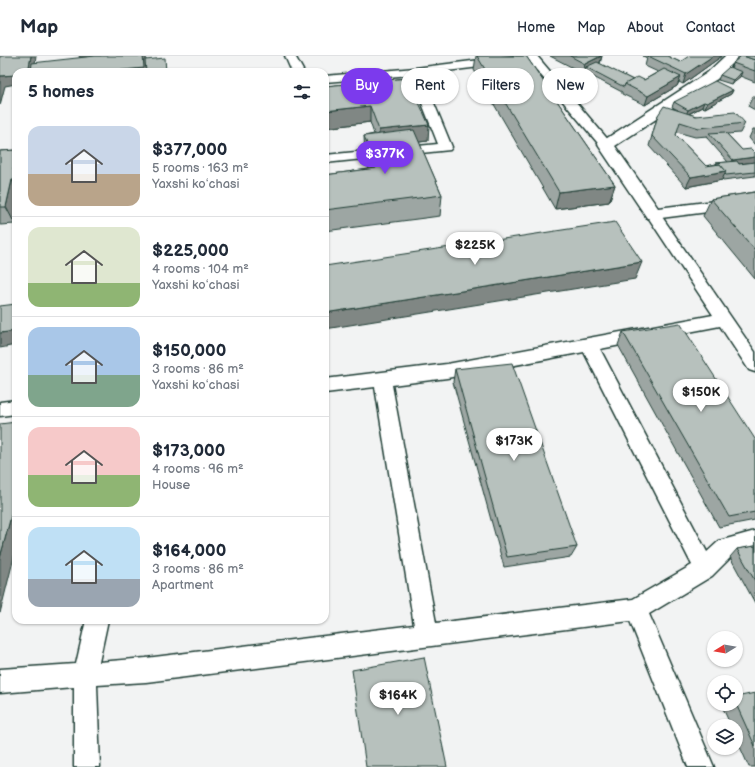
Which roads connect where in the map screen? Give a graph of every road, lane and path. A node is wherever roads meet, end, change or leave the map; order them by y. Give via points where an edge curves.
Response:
1 (290, 56) edge
2 (733, 56) edge
3 (296, 68) edge
4 (440, 68) edge
5 (401, 72) edge
6 (329, 79) edge
7 (428, 104) edge
8 (606, 145) junction
9 (329, 159) edge
10 (755, 201) edge
11 (653, 214) junction
12 (725, 319) junction
13 (590, 344) junction
14 (755, 364) edge
15 (382, 379) junction
16 (329, 386) edge
17 (12, 408) edge
18 (0, 409) edge
19 (755, 541) edge
20 (705, 569) junction
21 (636, 608) junction
22 (96, 624) edge
23 (426, 634) junction
24 (85, 674) junction
25 (0, 681) edge
26 (87, 767) edge
27 (701, 767) edge

1 - 3 lane
2 - 8 street via 712,76
4 - 8 lane via 532,57
5 - 6 lane
7 - 9 lane via 446,147
8 - 11 street
10 - 11 street
11 - 12 lane
12 - 13 lane
12 - 14 lane
13 - 15 lane via 447,371
13 - 20 lane
15 - 16 lane
15 - 23 lane
17 - 18 lane
19 - 20 lane via 726,548
20 - 21 lane
21 - 23 lane
21 - 27 lane
22 - 24 lane
23 - 24 lane via 146,670
24 - 25 lane
24 - 26 lane

